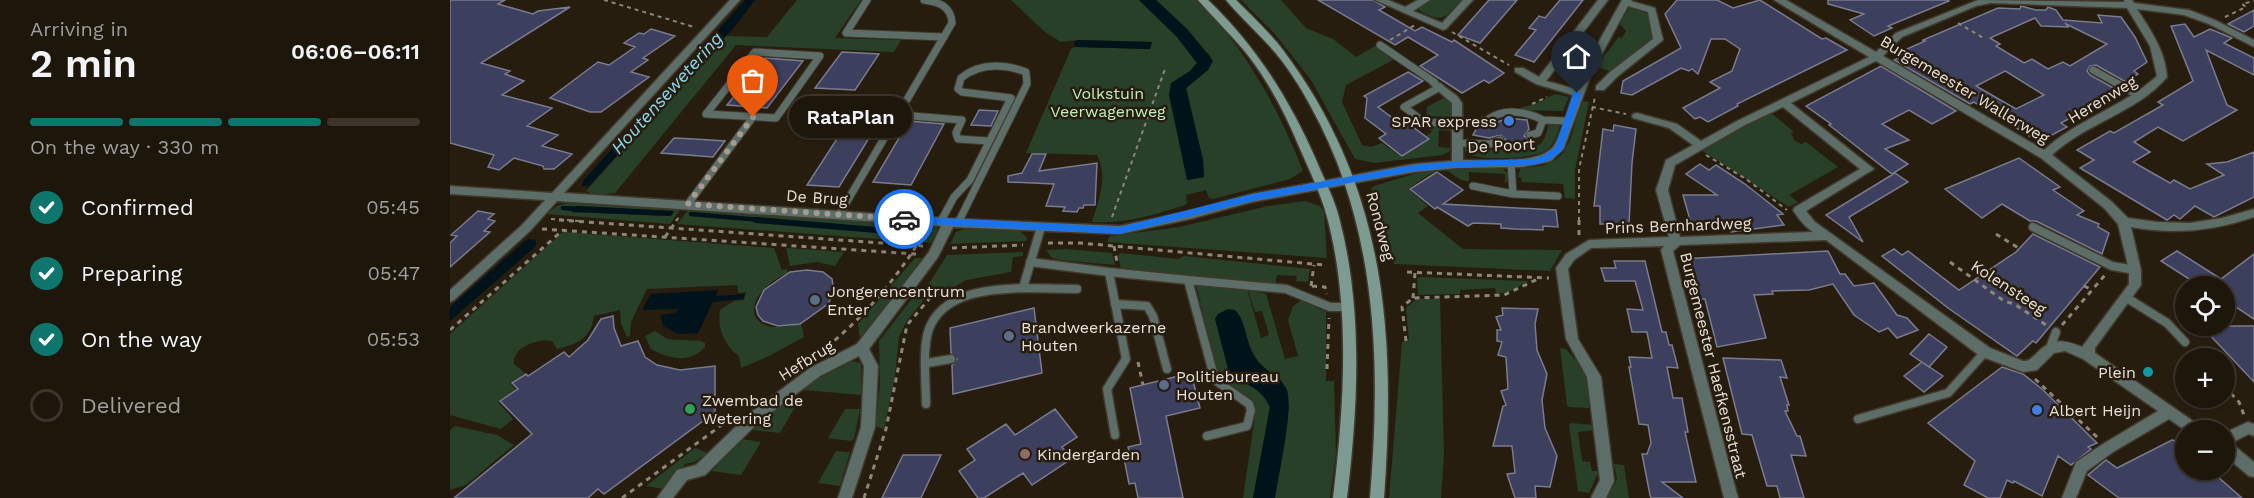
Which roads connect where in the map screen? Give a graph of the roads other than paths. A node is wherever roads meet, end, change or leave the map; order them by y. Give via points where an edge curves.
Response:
1 (735, 0) edge
2 (867, 0) edge
3 (924, 0) edge
4 (1203, 0) edge
5 (1231, 0) edge
6 (1380, 0) edge
7 (1425, 0) edge
8 (1468, 0) edge
9 (1779, 0) edge
10 (1627, 1) edge
11 (2128, 2) edge
12 (1601, 4) edge
13 (1406, 11) junction
14 (1620, 13) junction
15 (944, 37) junction
16 (2254, 44) edge
17 (1380, 45) road end
18 (1878, 56) junction
19 (1519, 70) road end
20 (2093, 70) dead end
21 (1540, 82) junction
22 (1437, 84) junction
23 (1600, 88) road end
24 (1577, 93) junction
25 (2140, 96) junction
26 (1785, 103) junction
27 (900, 115) junction
28 (1637, 116) road end
29 (753, 117) junction
30 (1487, 120) dead end
31 (1543, 120) junction
32 (1567, 121) junction
33 (1458, 124) junction
34 (1530, 135) dead end
35 (1500, 140) dead end
36 (990, 141) junction
37 (1458, 143) junction
38 (1700, 145) junction
39 (2045, 155) junction
40 (1458, 164) junction
41 (1511, 164) junction
42 (1349, 180) junction
43 (1321, 185) junction
44 (1473, 186) dead end
45 (450, 190) edge
46 (1513, 194) junction
47 (556, 195) junction
48 (1558, 196) dead end
49 (688, 204) junction
50 (2254, 213) edge
51 (839, 215) junction
52 (949, 222) junction
53 (2124, 222) junction
54 (1041, 227) junction
55 (2033, 227) dead end
56 (1828, 236) junction
57 (1676, 242) junction
58 (1030, 262) junction
59 (2135, 270) junction
60 (1108, 272) junction
61 (1188, 280) junction
62 (1023, 288) junction
63 (1077, 289) dead end
64 (450, 297) edge
65 (2127, 298) junction
66 (1115, 304) junction
67 (1347, 307) junction
68 (2056, 332) road end
69 (2185, 342) dead end
70 (862, 348) junction
71 (2050, 348) junction
72 (1985, 352) junction
73 (2088, 355) junction
74 (951, 359) dead end
75 (927, 363) junction
76 (1167, 369) dead end
77 (926, 404) dead end
78 (2167, 413) junction
79 (1858, 419) dead end
80 (2179, 420) edge
81 (2251, 429) edge
82 (1115, 435) dead end
83 (1207, 436) dead end
84 (2235, 436) edge
85 (2235, 455) edge
86 (2254, 471) edge
87 (664, 498) edge
88 (844, 498) edge
89 (1340, 498) edge
90 (1377, 498) edge
91 (1598, 498) edge
92 (1731, 498) edge
93 (2069, 498) edge

1 - 47 street
2 - 15 lane via 846,33
3 - 15 lane via 949,9 952,22
4 - 43 main road via 1264,68 1291,112
5 - 42 main road, Rondweg via 1259,25 1289,63 1330,133
6 - 13 street
7 - 13 street
8 - 13 street via 1443,27
9 - 18 street, Burgemeester Wallerweg
10 - 14 street, De Poort
10 - 23 street, De Poort via 1652,10 1658,40
11 - 16 street via 2186,12
11 - 18 street via 1991,0 1899,35
11 - 25 street, Herenweg via 2162,62 2162,77
12 - 14 street
12 - 21 street
14 - 24 street, De Poort
15 - 27 lane
17 - 22 lane
18 - 26 street
18 - 39 street, Burgemeester Wallerweg
19 - 21 street
20 - 25 lane
21 - 24 street
22 - 33 street via 1457,103
22 - 33 lane via 1404,107 1424,122
24 - 32 street, De Poort
25 - 39 street, Herenweg via 2097,118
26 - 38 street
26 - 56 street via 1868,169 1799,210 1811,225
27 - 36 lane via 962,120 956,133 958,139
27 - 51 lane
28 - 38 street via 1673,126
29 - 29 lane via 776,118 820,56 755,52 706,114
29 - 49 lane
30 - 31 lane via 1496,113 1529,113
31 - 32 lane
31 - 34 lane via 1538,133
32 - 41 street, De Poort via 1559,148 1547,158
33 - 37 street
35 - 37 lane via 1490,144 1478,140
36 - 52 lane via 970,180 954,197
36 - 52 lane via 1011,98 962,92 958,89 961,78 970,70 984,67 1026,72 1027,84
37 - 40 street
38 - 57 street via 1670,163 1662,190
39 - 53 street, Burgemeester Wallerweg
40 - 41 street, De Poort
40 - 42 street, De Poort
41 - 46 lane
42 - 43 street, De Poort
42 - 90 main road, Rondweg via 1363,217 1377,279 1384,360
43 - 54 street, De Brug via 1135,228 1110,231
43 - 67 main road via 1336,227
44 - 46 lane
45 - 47 street, De Brug
46 - 48 lane
47 - 49 street, De Brug
47 - 64 street
49 - 51 street, De Brug
50 - 53 street via 2227,223 2198,227 2152,228
51 - 52 street, De Brug
52 - 54 street, De Brug
52 - 70 street, Hefbrug via 935,251
53 - 59 street
54 - 58 lane
55 - 59 lane via 2112,267
56 - 57 street, Prins Bernhardweg
56 - 72 street
57 - 91 street, Prins Bernhardweg via 1589,244 1562,268 1572,339 1594,377 1607,481
57 - 92 street, Burgemeester Haefkensstraat via 1667,250
58 - 60 lane
58 - 62 lane
59 - 65 street via 2135,285
60 - 61 lane
60 - 66 lane
61 - 67 lane via 1286,289 1330,307
61 - 83 lane via 1215,380 1249,404 1251,410 1247,426
62 - 63 lane
62 - 75 lane via 971,295 941,310 928,329
65 - 69 lane via 2167,323
65 - 73 street via 2088,347
66 - 76 lane via 1147,306
66 - 82 lane via 1126,359 1107,389
67 - 89 main road via 1348,415
68 - 71 lane
70 - 87 street, Hefbrug via 815,372 755,417 700,470 681,475
70 - 88 street via 871,366 868,427
71 - 72 street via 2032,366 2023,367
71 - 73 street via 2066,346
72 - 79 lane via 1948,393
73 - 78 street
74 - 75 lane
75 - 77 lane
78 - 80 street
78 - 93 street via 2081,467
81 - 84 street
85 - 86 street

